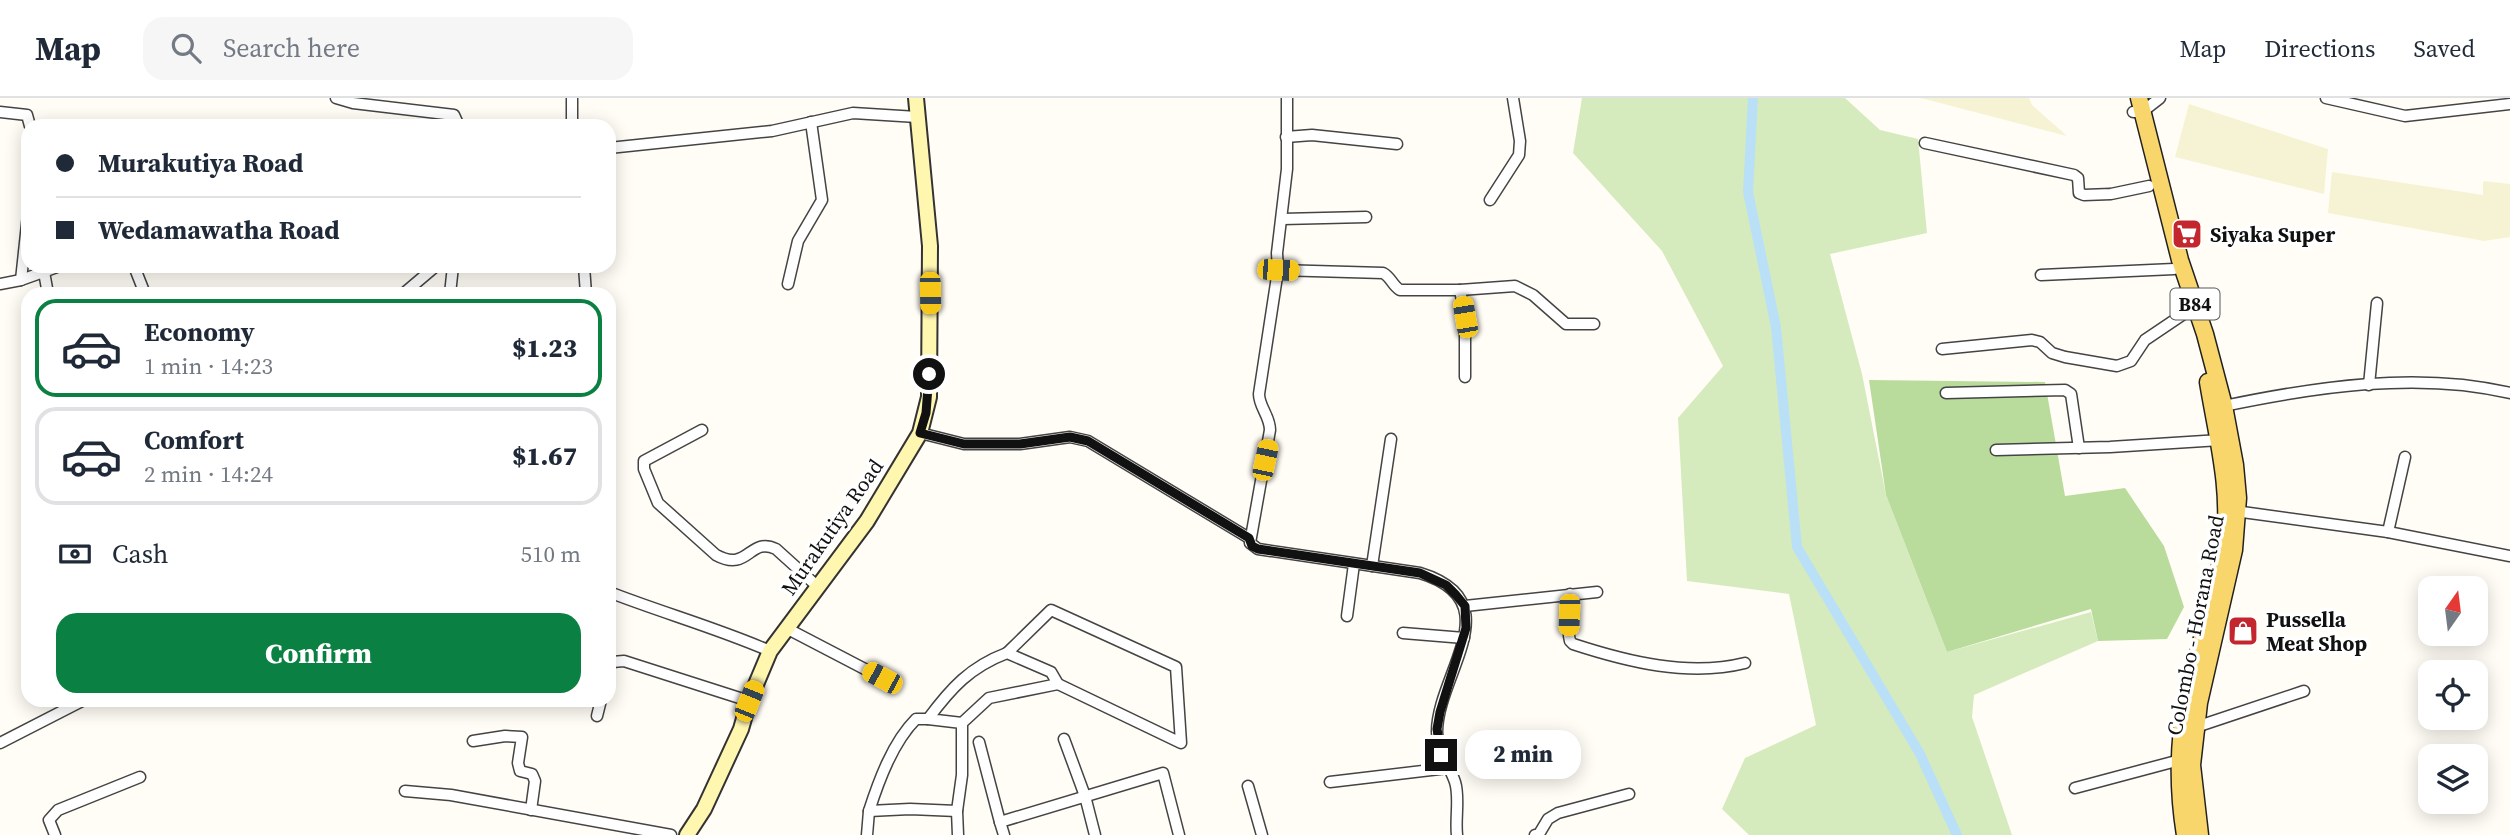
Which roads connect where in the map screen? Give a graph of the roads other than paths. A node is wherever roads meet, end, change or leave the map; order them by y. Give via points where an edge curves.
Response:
1 (336, 98) edge
2 (572, 98) edge
3 (916, 98) edge
4 (1287, 98) edge
5 (1513, 98) edge
6 (2160, 98) edge
7 (2326, 98) edge
8 (2492, 101) edge
9 (2510, 104) edge
10 (2136, 105) edge
11 (0, 112) edge
12 (917, 117) junction
13 (28, 119) edge
14 (456, 119) edge
15 (572, 119) edge
16 (811, 122) junction
17 (1286, 137) junction
18 (1925, 143) dead end
19 (1397, 144) dead end
20 (616, 147) edge
21 (2148, 186) junction
22 (1490, 200) dead end
23 (1366, 217) dead end
24 (1282, 219) junction
25 (2174, 269) junction
26 (1278, 270) junction
27 (22, 273) edge
28 (41, 273) edge
29 (428, 273) edge
30 (2041, 275) dead end
31 (21, 280) junction
32 (0, 284) edge
33 (789, 284) dead end
34 (411, 287) edge
35 (1461, 290) junction
36 (2376, 303) dead end
37 (2188, 310) junction
38 (1594, 324) dead end
39 (1942, 349) dead end
40 (1465, 377) dead end
41 (2369, 385) junction
42 (1946, 393) dead end
43 (2510, 393) edge
44 (2224, 406) junction
45 (702, 430) dead end
46 (920, 433) junction
47 (1391, 439) dead end
48 (2220, 440) junction
49 (2079, 448) junction
50 (1996, 450) dead end
51 (2405, 457) dead end
52 (2233, 511) junction
53 (2388, 533) junction
54 (1249, 538) junction
55 (2510, 556) edge
56 (1354, 564) junction
57 (1372, 566) junction
58 (817, 586) junction
59 (1597, 592) dead end
60 (1570, 594) junction
61 (616, 595) edge
62 (1465, 606) junction
63 (1348, 616) dead end
64 (786, 628) junction
65 (1403, 633) dead end
66 (1464, 638) junction
67 (770, 651) junction
68 (1007, 653) junction
69 (616, 662) edge
70 (1745, 663) dead end
71 (882, 678) dead end
72 (1058, 684) junction
73 (2304, 691) dead end
74 (749, 701) junction
75 (70, 707) edge
76 (599, 707) edge
77 (597, 716) dead end
78 (928, 719) junction
79 (962, 723) junction
80 (2196, 727) junction
81 (1064, 739) dead end
82 (472, 741) dead end
83 (979, 742) dead end
84 (0, 743) edge
85 (2180, 760) junction
86 (1448, 768) junction
87 (140, 777) dead end
88 (1330, 782) dead end
89 (1248, 786) dead end
90 (2075, 788) dead end
91 (405, 791) dead end
92 (1629, 794) dead end
93 (1085, 796) junction
94 (531, 810) junction
95 (869, 811) junction
96 (957, 811) junction
97 (1000, 822) junction
98 (55, 835) edge
99 (671, 835) edge
100 (687, 835) edge
101 (867, 835) edge
102 (958, 835) edge
103 (1004, 835) edge
104 (1095, 835) edge
105 (1180, 835) edge
106 (1262, 835) edge
107 (1457, 835) edge
108 (1535, 835) edge
109 (2185, 835) edge
110 (2200, 835) edge

1 - 14 street via 454,115
2 - 15 street
3 - 12 street, Murakutiya Road
4 - 17 street
5 - 22 street via 1519,155
6 - 10 street
7 - 8 street via 2405,116
8 - 9 street
10 - 21 main road, Colombo - Horana Road / B84
10 - 44 main road, Colombo - Horana Road / B84
11 - 13 street via 27,115
12 - 16 street via 853,113
12 - 46 street, Murakutiya Road via 931,300 929,397
16 - 20 street via 772,131
16 - 33 street via 821,200 798,241
17 - 19 street via 1312,135
17 - 24 street
18 - 21 street via 2074,176 2084,195
21 - 25 main road, Colombo - Horana Road / B84
23 - 24 street
24 - 26 street
25 - 30 street
25 - 37 main road, Colombo - Horana Road / B84
26 - 35 street via 1383,272 1400,290
26 - 54 street via 1259,394 1270,423 1268,443
27 - 31 street
28 - 31 street
29 - 34 street
31 - 32 street
35 - 38 street via 1515,286 1533,295 1566,324
35 - 40 street
36 - 41 street
37 - 39 street via 2145,341 2131,361 2117,366 2065,357 2032,340
37 - 48 main road, Colombo - Horana Road / B84
41 - 43 street via 2426,382
41 - 44 street via 2289,392
42 - 49 street via 2065,390 2071,394
44 - 52 main road, Colombo - Horana Road / B84 via 2235,465
45 - 58 street via 643,461 658,503 724,560 740,560 756,547 769,545
46 - 54 street via 964,444 1020,444 1070,437 1088,441
46 - 58 street, Murakutiya Road via 867,521
47 - 57 street
48 - 49 street
48 - 52 main road, Colombo - Horana Road / B84
49 - 50 street
51 - 53 street
52 - 53 street
52 - 80 main road, Colombo - Horana Road / B84 via 2234,550
52 - 85 main road, Colombo - Horana Road / B84 via 2186,704
53 - 55 street
54 - 56 street via 1258,549
56 - 57 street
56 - 63 street
57 - 62 street via 1433,577
58 - 64 street, Murakutiya Road
59 - 60 street
60 - 62 street
60 - 70 street via 1569,636 1573,644 1684,668 1717,669
61 - 67 street
62 - 66 street
64 - 67 street, Murakutiya Road
64 - 71 street
65 - 66 street
66 - 86 street via 1437,729
67 - 74 street, Murakutiya Road
68 - 72 street via 1051,673
68 - 72 street via 1051,610 1176,667 1181,743
68 - 78 street via 984,662 960,680
69 - 74 street
72 - 79 street via 989,698
73 - 80 street
74 - 100 street, Murakutiya Road via 704,809
75 - 84 street
76 - 77 street
78 - 79 street
78 - 95 street via 916,719 905,730
79 - 96 street
80 - 110 main road, Colombo - Horana Road / B84 via 2192,765
81 - 93 street
82 - 94 street via 522,737 520,771 532,774 535,781
83 - 97 street
85 - 90 street
85 - 109 main road, Colombo - Horana Road / B84
86 - 88 street
86 - 107 street via 1455,781
87 - 98 street via 58,810 49,820
89 - 106 street
91 - 94 street
92 - 108 street via 1558,813
93 - 97 street
93 - 104 street
93 - 105 street via 1163,773
94 - 99 street
95 - 96 street
95 - 101 street
96 - 102 street
97 - 103 street

